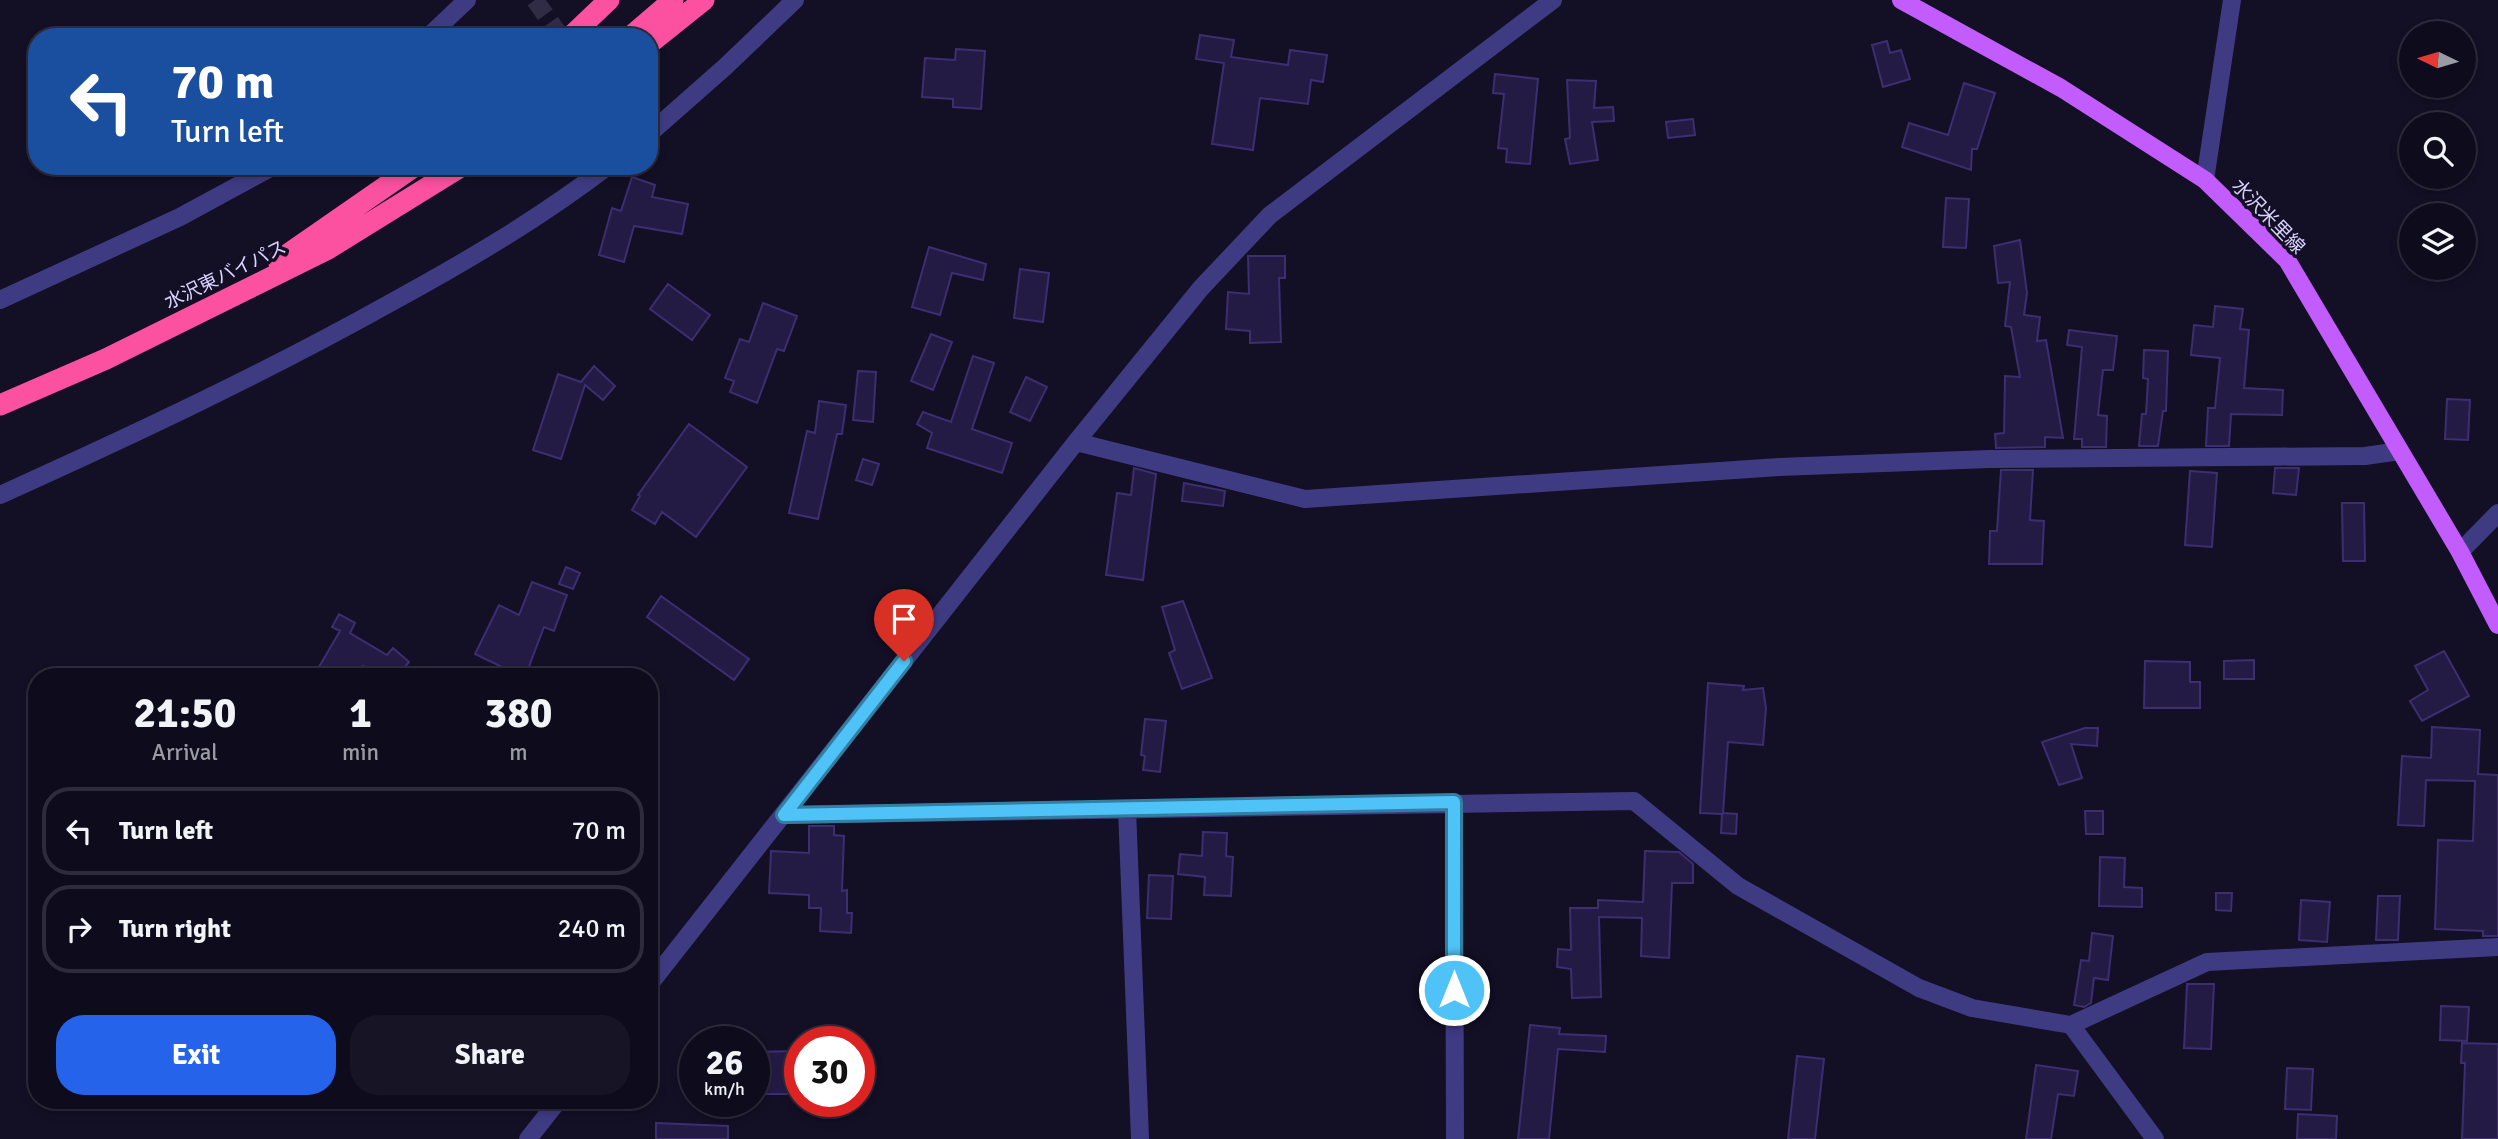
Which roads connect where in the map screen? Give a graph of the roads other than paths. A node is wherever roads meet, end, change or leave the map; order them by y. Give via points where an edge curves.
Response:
1 (467, 0) edge
2 (609, 0) edge
3 (673, 0) edge
4 (704, 0) edge
5 (795, 0) edge
6 (1553, 0) edge
7 (1901, 0) edge
8 (2232, 0) edge
9 (437, 28) edge
10 (579, 28) edge
11 (640, 28) edge
12 (658, 37) edge
13 (658, 126) edge
14 (257, 175) edge
15 (402, 175) edge
16 (447, 175) edge
17 (465, 175) edge
18 (596, 175) edge
19 (2205, 180) junction
20 (328, 249) junction
21 (0, 300) edge
22 (216, 303) junction
23 (0, 405) edge
24 (1076, 442) junction
25 (2400, 451) junction
26 (0, 495) edge
27 (2498, 513) edge
28 (2459, 552) junction
29 (2498, 625) edge
30 (1454, 802) junction
31 (1127, 809) junction
32 (784, 815) junction
33 (2498, 947) edge
34 (658, 974) edge
35 (2071, 1025) junction
36 (552, 1109) edge
37 (528, 1139) edge
38 (1140, 1139) edge
39 (1455, 1139) edge
40 (2155, 1139) edge

1 - 9 street
2 - 10 highway
3 - 11 highway
4 - 12 highway
5 - 13 street
6 - 24 street via 1270,215 1201,288
7 - 19 main road, 水沢米里線 via 2061,88
8 - 19 street
14 - 21 street via 180,217
15 - 22 highway
16 - 20 highway, 水沢東バイパス
17 - 20 highway via 390,221
18 - 26 street via 458,266 326,340
19 - 25 main road, 水沢米里線 via 2287,260
20 - 22 highway, 水沢東バイパス
22 - 23 highway, 水沢東バイパス via 106,359
24 - 25 street via 1305,499 1779,467 1989,459 2365,456
24 - 32 street
25 - 28 main road, 水沢米里線
27 - 28 street
28 - 29 main road, 水沢米里線
30 - 31 street
30 - 35 street via 1634,801 1738,886 1919,988 1972,1008
30 - 39 street
31 - 32 street
31 - 38 street
32 - 34 street
33 - 35 street via 2207,962
35 - 40 street
36 - 37 street

